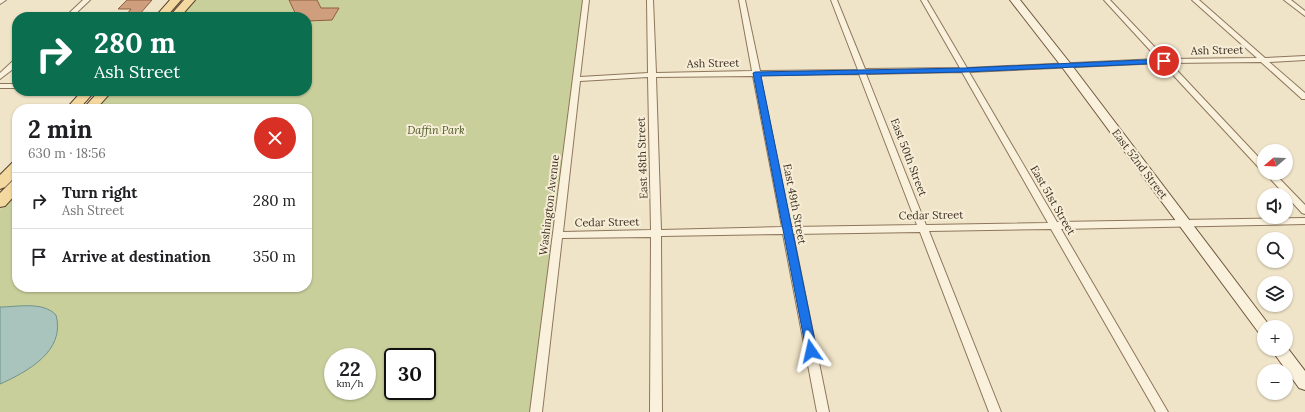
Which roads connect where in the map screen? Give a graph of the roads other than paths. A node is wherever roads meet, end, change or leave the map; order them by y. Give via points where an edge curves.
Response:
1 (3, 0) edge
2 (87, 0) edge
3 (176, 0) edge
4 (190, 0) edge
5 (586, 0) edge
6 (650, 0) edge
7 (742, 0) edge
8 (834, 0) edge
9 (924, 0) edge
10 (1015, 0) edge
11 (1107, 0) edge
12 (1195, 0) edge
13 (1287, 0) edge
14 (0, 2) edge
15 (74, 12) edge
16 (165, 12) edge
17 (179, 12) edge
18 (1305, 14) edge
19 (1305, 58) edge
20 (1262, 60) junction
21 (1164, 61) junction
22 (1066, 65) junction
23 (12, 66) edge
24 (965, 70) junction
25 (863, 71) junction
26 (757, 73) junction
27 (652, 75) junction
28 (0, 76) edge
29 (577, 79) junction
30 (0, 86) edge
31 (12, 86) edge
32 (84, 96) edge
33 (101, 96) edge
34 (1305, 97) edge
35 (77, 104) edge
36 (93, 104) edge
37 (1257, 161) edge
38 (12, 171) edge
39 (1276, 180) edge
40 (0, 184) edge
41 (12, 189) edge
42 (0, 202) edge
43 (1305, 211) edge
44 (1305, 221) edge
45 (1183, 222) junction
46 (1054, 225) junction
47 (923, 227) junction
48 (788, 230) junction
49 (656, 232) junction
50 (558, 235) junction
51 (1257, 320) edge
52 (1284, 356) edge
53 (1305, 383) edge
54 (536, 412) edge
55 (656, 412) edge
56 (823, 412) edge
57 (995, 412) edge
58 (1162, 412) edge

1 - 14 street
2 - 15 street
3 - 4 street
3 - 16 main road
4 - 17 main road
5 - 29 street, Washington Avenue
6 - 27 street, East 48th Street
7 - 26 street, East 49th Street
8 - 25 street, East 50th Street
9 - 24 street, East 51st Street
10 - 22 main road, East 52nd Street
11 - 21 street
12 - 20 street
13 - 18 street
19 - 20 street, Ash Street
20 - 21 street, Ash Street
20 - 34 street
21 - 22 street, Ash Street
21 - 37 street
22 - 24 street, Ash Street
22 - 45 main road, East 52nd Street
23 - 28 street
24 - 25 street, Ash Street
24 - 46 street, East 51st Street
25 - 26 street, Ash Street
25 - 47 street, East 50th Street
26 - 27 street, Ash Street
26 - 48 street, East 49th Street
27 - 29 street, Ash Street
27 - 49 street, East 48th Street
29 - 50 street, Washington Avenue
30 - 31 street
32 - 35 main road
33 - 36 main road
38 - 40 main road
39 - 43 street
41 - 42 main road
44 - 45 street, Cedar Street
45 - 46 street, Cedar Street
45 - 51 main road, East 52nd Street
46 - 47 street, Cedar Street
46 - 58 street, East 51st Street
47 - 48 street, Cedar Street
47 - 57 street, East 50th Street
48 - 49 street, Cedar Street
48 - 56 street, East 49th Street
49 - 50 street, Cedar Street
49 - 55 street, East 48th Street
50 - 54 street, Washington Avenue
52 - 53 main road

